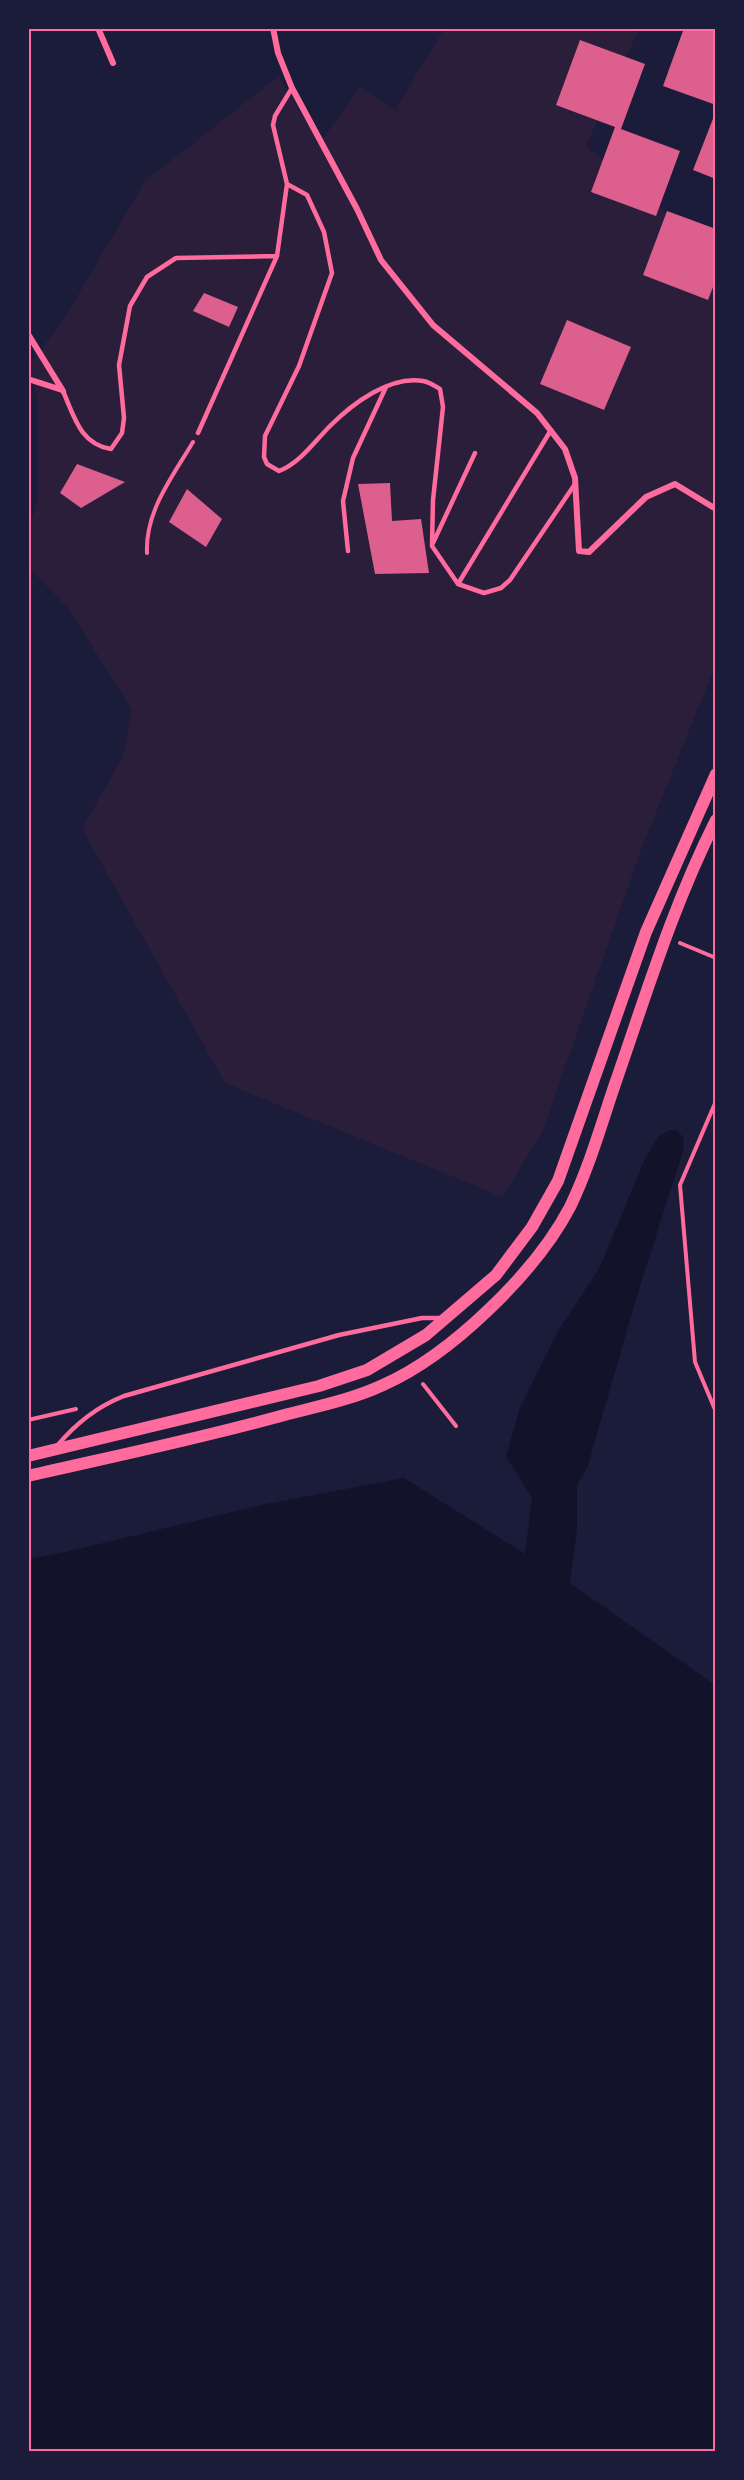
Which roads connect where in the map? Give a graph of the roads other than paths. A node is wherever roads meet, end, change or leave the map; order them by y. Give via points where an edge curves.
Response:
1 (98, 28) edge
2 (273, 28) edge
3 (113, 63) dead end
4 (292, 88) junction
5 (287, 184) junction
6 (277, 256) junction
7 (28, 334) edge
8 (28, 379) edge
9 (386, 387) junction
10 (63, 390) junction
11 (551, 430) junction
12 (198, 433) road end
13 (475, 453) dead end
14 (576, 484) junction
15 (716, 509) edge
16 (432, 546) junction
17 (348, 551) dead end
18 (458, 584) junction
19 (716, 774) edge
20 (716, 820) edge
21 (447, 1319) junction
22 (54, 1451) junction
23 (28, 1456) edge
24 (28, 1476) edge

1 - 3 street
2 - 4 street
4 - 5 lane via 273,124
4 - 11 street via 381,261 433,325 537,413
5 - 6 lane
5 - 9 lane via 307,195 324,232 333,273 299,366 268,426 264,457 267,464 279,471 289,468 332,424 366,397
6 - 10 lane via 176,258 147,277 130,306 119,365 124,418 122,433 111,449 88,441
6 - 12 lane
7 - 10 street
8 - 10 street
9 - 16 lane via 405,381 425,381 440,389 443,407
9 - 17 lane via 353,458 344,501
11 - 14 street via 569,457
11 - 18 lane
13 - 16 lane
14 - 15 street via 576,537 582,553 589,552 646,497 675,484
14 - 18 lane via 501,588 484,593
16 - 18 lane
19 - 21 main road via 646,932 558,1181 532,1227 496,1275
20 - 24 main road via 667,929 602,1124 570,1206 550,1240 497,1301 456,1338 384,1385 272,1419
21 - 22 main road via 384,1360 319,1386
21 - 22 lane via 422,1318 356,1331 124,1396 80,1421
22 - 23 main road

